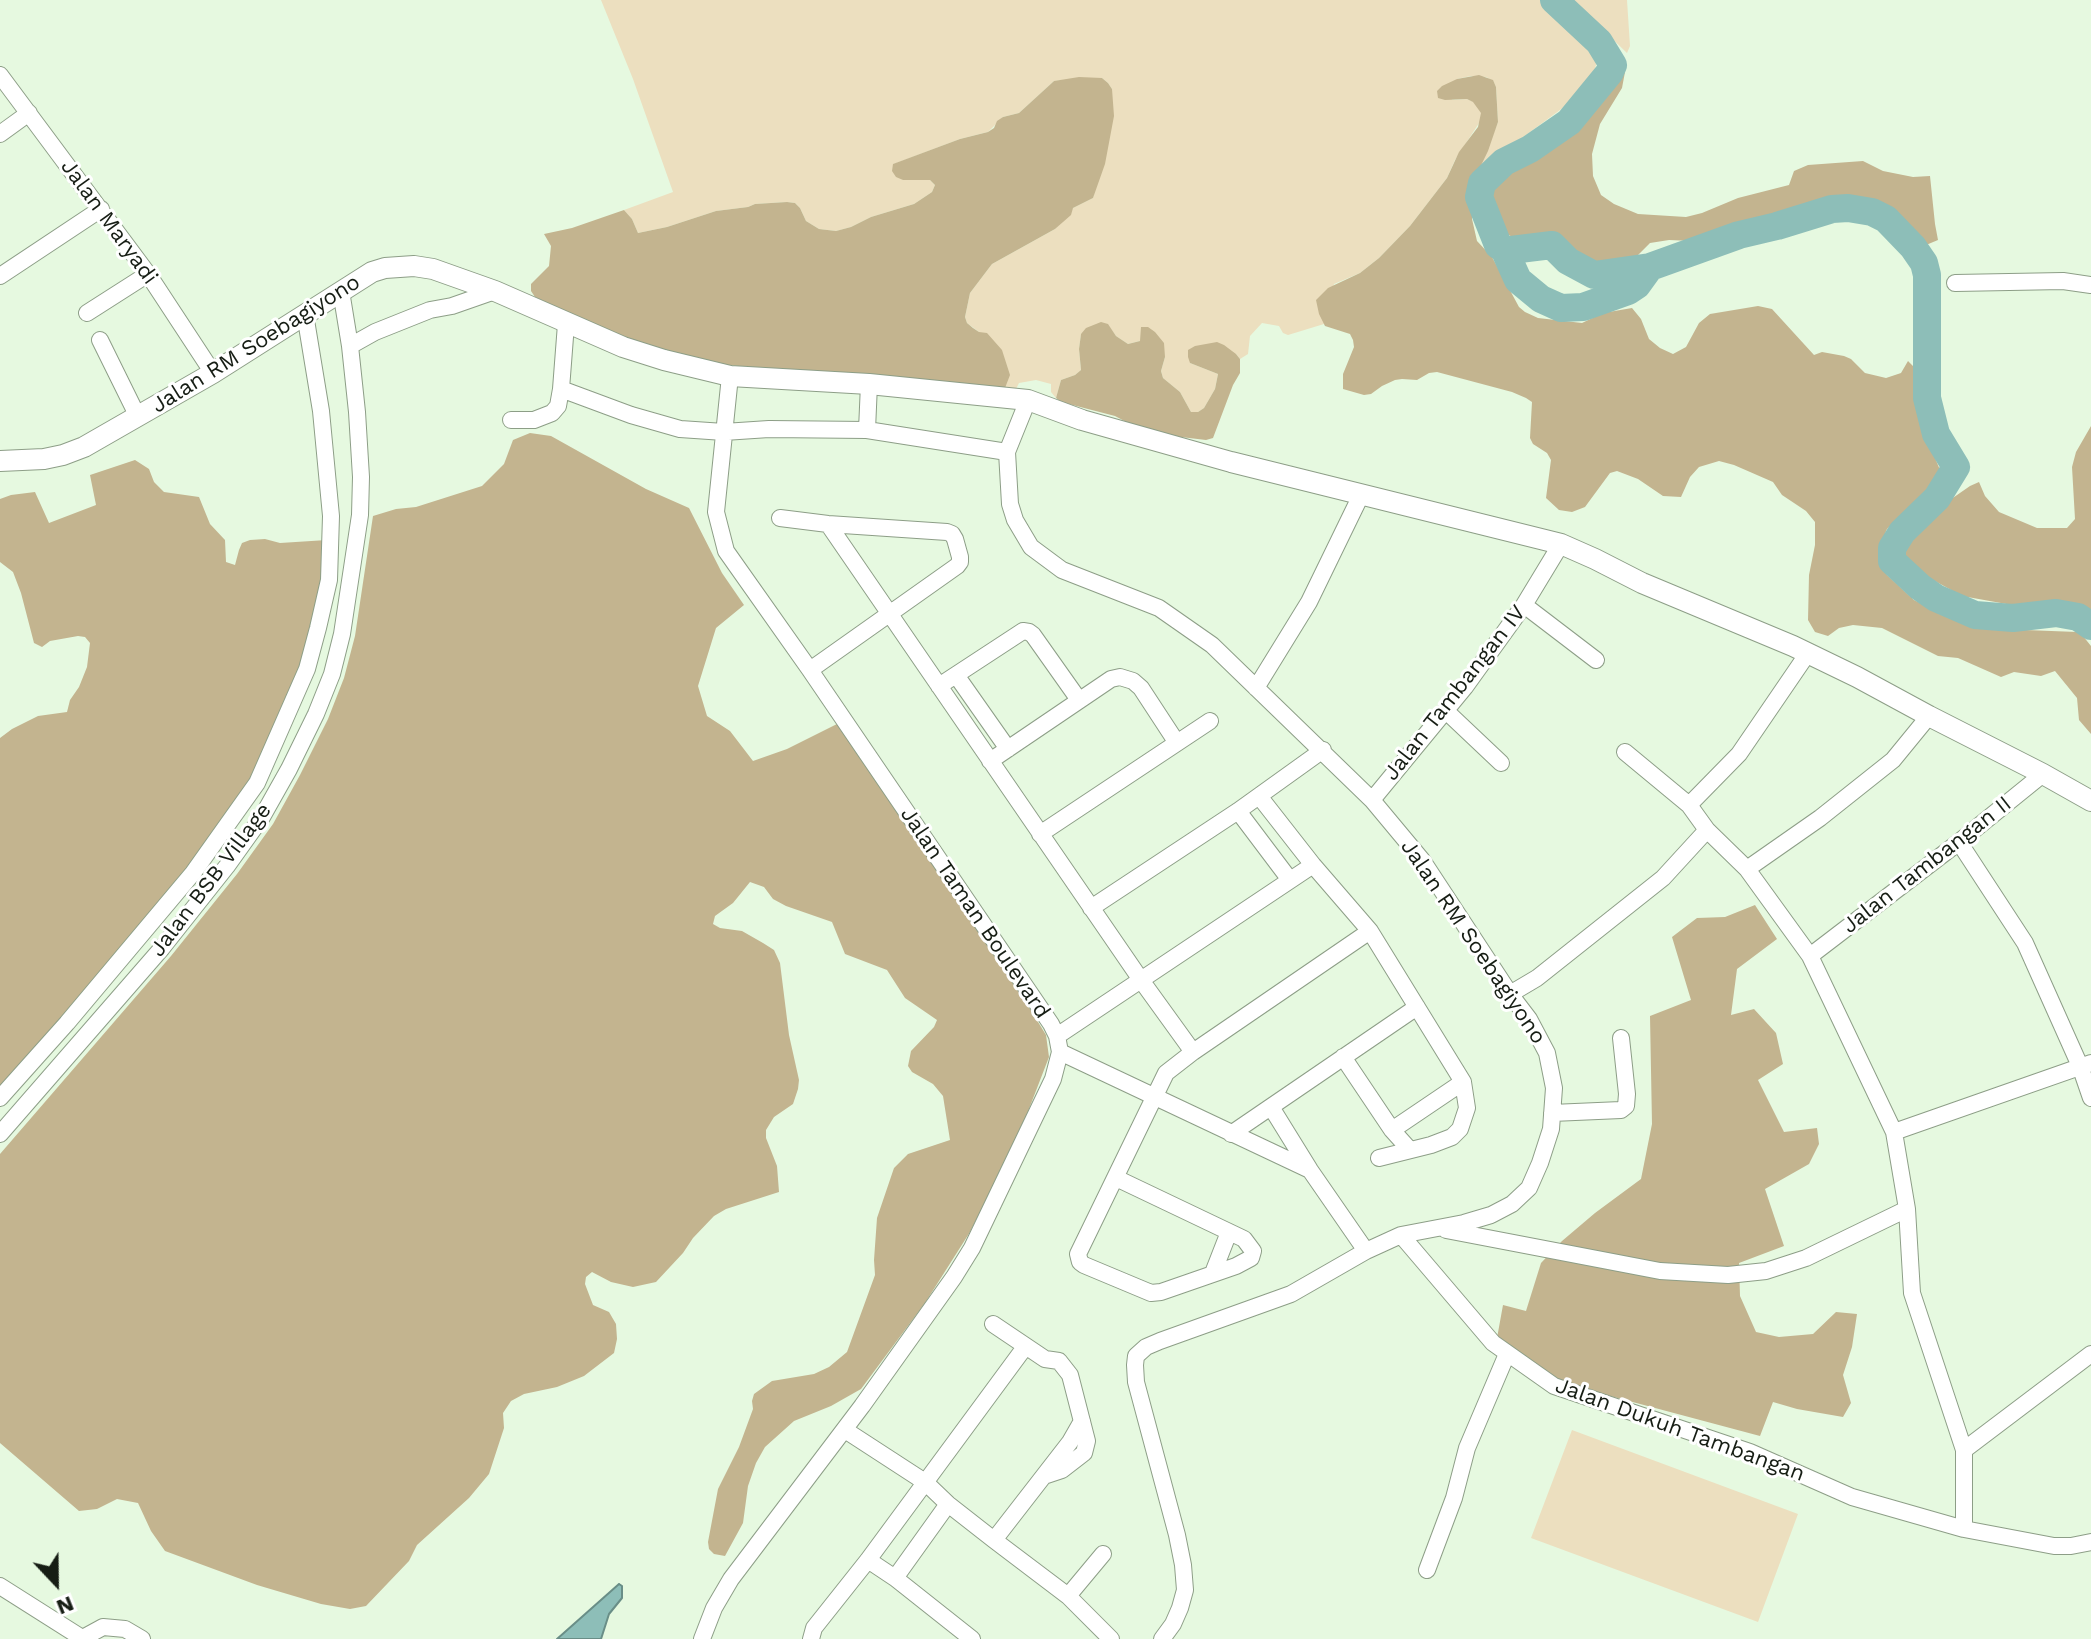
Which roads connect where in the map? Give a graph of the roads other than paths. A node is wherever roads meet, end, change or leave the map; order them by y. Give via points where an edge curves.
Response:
1 (0, 75) edge
2 (29, 113) junction
3 (0, 134) edge
4 (101, 209) junction
5 (148, 274) junction
6 (0, 276) edge
7 (1955, 283) dead end
8 (2091, 285) edge
9 (341, 291) junction
10 (495, 291) junction
11 (87, 313) dead end
12 (305, 314) junction
13 (566, 324) junction
14 (100, 340) dead end
15 (350, 346) junction
16 (213, 373) junction
17 (730, 376) junction
18 (869, 384) junction
19 (561, 389) junction
20 (1028, 400) junction
21 (138, 417) junction
22 (511, 420) dead end
23 (867, 430) junction
24 (724, 432) junction
25 (1007, 452) junction
26 (0, 461) edge
27 (1362, 493) junction
28 (780, 518) dead end
29 (828, 524) junction
30 (1561, 544) junction
31 (1524, 605) junction
32 (889, 614) junction
33 (1808, 653) junction
34 (1596, 660) dead end
35 (810, 670) junction
36 (956, 675) junction
37 (939, 686) junction
38 (1256, 688) junction
39 (1079, 700) junction
40 (1446, 711) junction
41 (1929, 716) junction
42 (1210, 721) dead end
43 (1177, 743) junction
44 (1008, 749) junction
45 (1323, 750) junction
46 (1625, 752) dead end
47 (990, 761) junction
48 (1501, 763) dead end
49 (2043, 774) junction
50 (1259, 796) junction
51 (1372, 800) junction
52 (2091, 801) edge
53 (1689, 805) junction
54 (1238, 811) junction
55 (1707, 830) junction
56 (1040, 834) junction
57 (1959, 842) junction
58 (1313, 865) junction
59 (1747, 869) junction
60 (1290, 880) junction
61 (1091, 908) junction
62 (1370, 931) junction
63 (1810, 956) junction
64 (1141, 980) junction
65 (1510, 994) junction
66 (1417, 1007) junction
67 (1621, 1038) dead end
68 (1059, 1044) junction
69 (1193, 1052) junction
70 (1343, 1057) junction
71 (2086, 1064) edge
72 (1463, 1082) junction
73 (1, 1096) edge
74 (1153, 1098) junction
75 (2091, 1098) edge
76 (1271, 1107) junction
77 (1552, 1113) junction
78 (1392, 1130) junction
79 (1894, 1132) junction
80 (0, 1134) edge
81 (1231, 1134) junction
82 (1410, 1150) junction
83 (1379, 1158) dead end
84 (1310, 1170) junction
85 (1116, 1178) junction
86 (1907, 1209) junction
87 (1434, 1227) junction
88 (1229, 1232) junction
89 (1401, 1235) junction
90 (1366, 1251) junction
91 (1213, 1273) junction
92 (993, 1324) dead end
93 (1025, 1347) junction
94 (1507, 1354) junction
95 (2091, 1354) edge
96 (845, 1430) junction
97 (1964, 1450) junction
98 (925, 1482) junction
99 (948, 1504) junction
100 (1964, 1529) junction
101 (994, 1540) junction
102 (2091, 1542) edge
103 (1103, 1554) dead end
104 (868, 1560) junction
105 (1427, 1570) dead end
106 (895, 1578) junction
107 (0, 1586) edge
108 (1068, 1596) junction
109 (812, 1633) edge
110 (82, 1639) edge
111 (142, 1639) edge
112 (702, 1639) edge
113 (827, 1639) edge
114 (972, 1639) edge
115 (1111, 1639) edge
116 (1162, 1639) edge

1 - 2 street, Jalan Maryadi
2 - 3 street
2 - 4 street, Jalan Maryadi
4 - 5 street, Jalan Maryadi
4 - 6 street
5 - 11 street
5 - 16 street, Jalan Maryadi
7 - 8 street
9 - 10 main road, Jalan RM Soebagiyono via 372,272 414,266
9 - 12 main road, Jalan RM Soebagiyono
9 - 15 street, Jalan BSB Village
10 - 13 main road, Jalan RM Soebagiyono
10 - 15 street via 430,310
12 - 16 main road, Jalan RM Soebagiyono
12 - 73 street via 331,516 329,580 307,669 257,783 202,860
13 - 17 main road, Jalan RM Soebagiyono via 664,360
13 - 19 street
14 - 21 street
15 - 80 street, Jalan BSB Village via 360,442 360,515 342,634 316,714 262,817 227,866
16 - 21 main road, Jalan RM Soebagiyono
17 - 18 main road, Jalan RM Soebagiyono
17 - 24 street, Jalan Taman Boulevard
18 - 20 main road, Jalan RM Soebagiyono
18 - 23 street
19 - 22 street via 552,413
19 - 24 street via 680,429
20 - 25 street, Jalan RM Soebagiyono
20 - 27 main road, Jalan RM Soebagiyono via 1231,462
21 - 26 main road, Jalan RM Soebagiyono via 63,455
23 - 24 street
23 - 25 street
24 - 35 street, Jalan Taman Boulevard via 716,512 723,543
25 - 38 street, Jalan RM Soebagiyono via 1010,504 1031,547 1062,570 1159,608 1212,645
27 - 30 main road, Jalan RM Soebagiyono
27 - 38 street via 1309,602
28 - 29 street
29 - 32 street
29 - 32 street via 952,534 959,550 957,566
30 - 31 street, Jalan Tambangan IV
30 - 33 main road, Jalan RM Soebagiyono
31 - 34 street
31 - 40 street, Jalan Tambangan IV
32 - 35 street
32 - 37 street
33 - 41 main road, Jalan RM Soebagiyono
33 - 53 street via 1739,754
35 - 68 street, Jalan Taman Boulevard
36 - 37 street
36 - 39 street via 1029,632
36 - 44 street
37 - 47 street
38 - 45 street, Jalan RM Soebagiyono
39 - 43 street via 1111,679 1133,681
39 - 44 street
40 - 48 street
40 - 51 street, Jalan Tambangan IV
41 - 49 main road, Jalan RM Soebagiyono
41 - 59 street via 1893,760
42 - 43 street
43 - 56 street
44 - 47 street
45 - 50 street
45 - 51 street, Jalan RM Soebagiyono
46 - 53 street
47 - 56 street
49 - 52 main road, Jalan RM Soebagiyono
49 - 57 street, Jalan Tambangan II
50 - 54 street
50 - 58 street
51 - 65 street, Jalan RM Soebagiyono via 1422,860
53 - 55 street
54 - 60 street
54 - 61 street
55 - 59 street
55 - 65 street via 1663,878
56 - 61 street
57 - 63 street, Jalan Tambangan II
57 - 71 street via 2025,943
58 - 60 street
58 - 62 street
59 - 63 street
60 - 64 street
61 - 64 street
62 - 66 street
62 - 69 street
63 - 79 street
64 - 68 street
64 - 69 street
65 - 77 street, Jalan RM Soebagiyono via 1547,1053 1554,1088
66 - 70 street
66 - 72 street
67 - 77 street via 1626,1106
68 - 74 street
68 - 96 street via 1053,1079 972,1248
69 - 74 street via 1166,1073
70 - 76 street
70 - 78 street
71 - 75 street
71 - 79 street
72 - 78 street
72 - 82 street via 1467,1108 1460,1129 1452,1137
74 - 81 street
74 - 85 street
76 - 81 street
76 - 84 street
77 - 87 street, Jalan RM Soebagiyono via 1540,1163 1521,1196 1491,1215
78 - 82 street
79 - 86 street
81 - 84 street
82 - 83 street
84 - 90 street
85 - 88 street
85 - 91 street via 1079,1249 1084,1265 1151,1293
86 - 87 street via 1806,1258 1766,1271 1728,1275 1660,1271
86 - 97 street via 1912,1293
87 - 89 street, Jalan RM Soebagiyono
88 - 91 street
88 - 91 street via 1244,1239 1253,1255
89 - 90 street, Jalan RM Soebagiyono
89 - 94 street, Jalan Dukuh Tambangan
90 - 116 street, Jalan RM Soebagiyono via 1291,1294 1160,1341 1136,1356 1136,1382 1183,1565 1180,1608
92 - 93 street
93 - 98 street
93 - 101 street via 1059,1361 1070,1375 1082,1421
94 - 100 street, Jalan Dukuh Tambangan via 1554,1386 1750,1452 1852,1497
94 - 105 street via 1467,1448
95 - 97 street
96 - 98 street
96 - 112 street via 731,1579
97 - 100 street
98 - 99 street
98 - 104 street
99 - 101 street
99 - 106 street
100 - 102 street, Jalan Dukuh Tambangan via 2054,1546
101 - 108 street
103 - 108 street
104 - 106 street
104 - 109 street
106 - 114 street
107 - 110 street
108 - 115 street
109 - 113 street
110 - 111 street via 103,1627 125,1629

